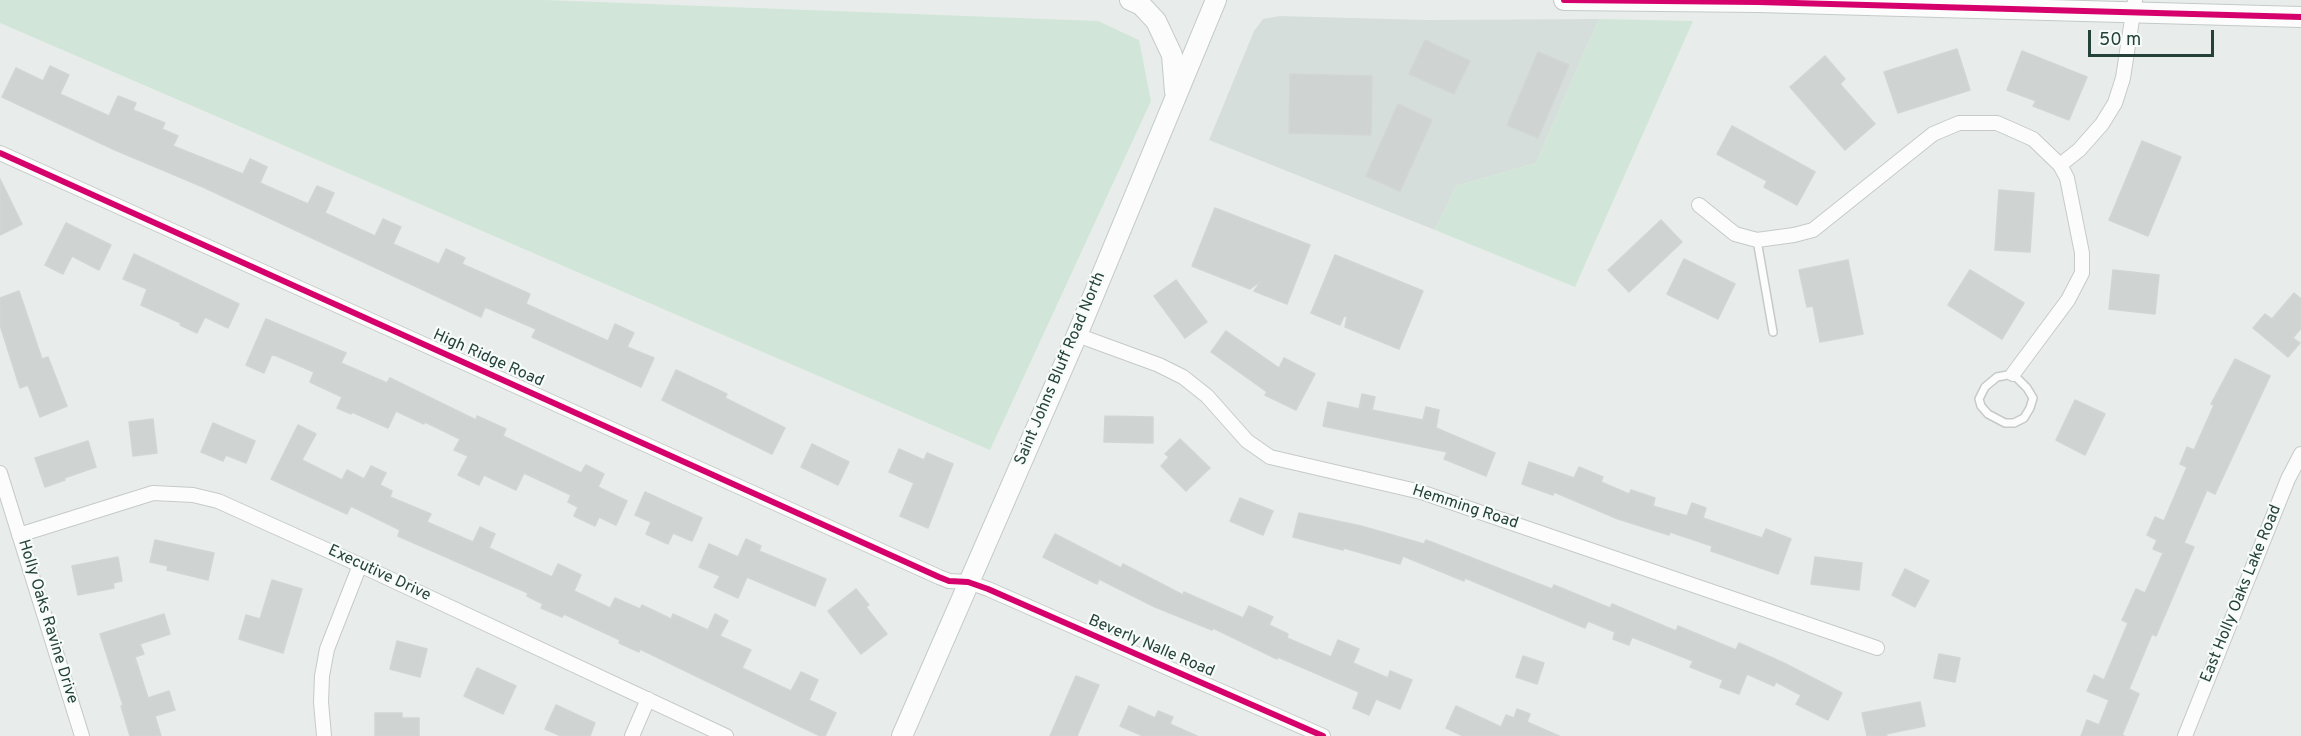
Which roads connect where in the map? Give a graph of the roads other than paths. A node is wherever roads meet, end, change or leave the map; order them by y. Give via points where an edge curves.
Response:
1 (1130, 0) edge
2 (1216, 0) edge
3 (1564, 0) edge
4 (1909, 0) edge
5 (1627, 1) edge
6 (2134, 6) edge
7 (1933, 8) junction
8 (2301, 17) edge
9 (1176, 96) junction
10 (0, 153) edge
11 (2060, 165) junction
12 (1699, 205) dead end
13 (1757, 240) junction
14 (1773, 332) dead end
15 (1077, 335) junction
16 (2013, 374) junction
17 (2301, 454) edge
18 (0, 473) edge
19 (2288, 479) junction
20 (2301, 485) edge
21 (19, 535) junction
22 (360, 565) junction
23 (968, 582) junction
24 (1877, 648) dead end
25 (648, 699) junction
26 (82, 736) edge
27 (324, 736) edge
28 (632, 736) edge
29 (726, 736) edge
30 (902, 736) edge
31 (1323, 736) edge
32 (2185, 736) edge

1 - 9 main road via 1141,5 1156,21 1172,56
2 - 9 main road, Saint Johns Bluff Road North
3 - 5 main road
4 - 7 main road
5 - 7 main road
6 - 7 main road
6 - 8 main road
6 - 11 street via 2123,78 2115,103 2079,150
9 - 15 main road, Saint Johns Bluff Road North
10 - 23 street, High Ridge Road via 928,573 949,581
11 - 13 street via 2033,139 2007,126 1959,123 1933,134 1813,230
11 - 16 street via 2067,178 2082,253 2082,273 2068,300
12 - 13 street via 1735,234
13 - 14 lane
15 - 23 main road, Saint Johns Bluff Road North
15 - 24 street, Hemming Road via 1183,377 1207,396 1247,441 1270,457 1421,492
16 - 16 lane via 2033,398 2024,418 2005,423 1988,414 1980,406 1980,399 1985,387 1997,377
17 - 19 street, East Holly Oaks Lake Road
18 - 21 street, Holly Oaks Ravine Drive
19 - 20 street
19 - 32 street, East Holly Oaks Lake Road
21 - 22 street, Executive Drive via 153,493 193,495 218,501
21 - 26 street, Holly Oaks Ravine Drive
22 - 25 street, Executive Drive
22 - 27 street via 327,649 321,702
23 - 30 main road, Saint Johns Bluff Road North
23 - 31 street, Beverly Nalle Road
25 - 28 street
25 - 29 street, Executive Drive

